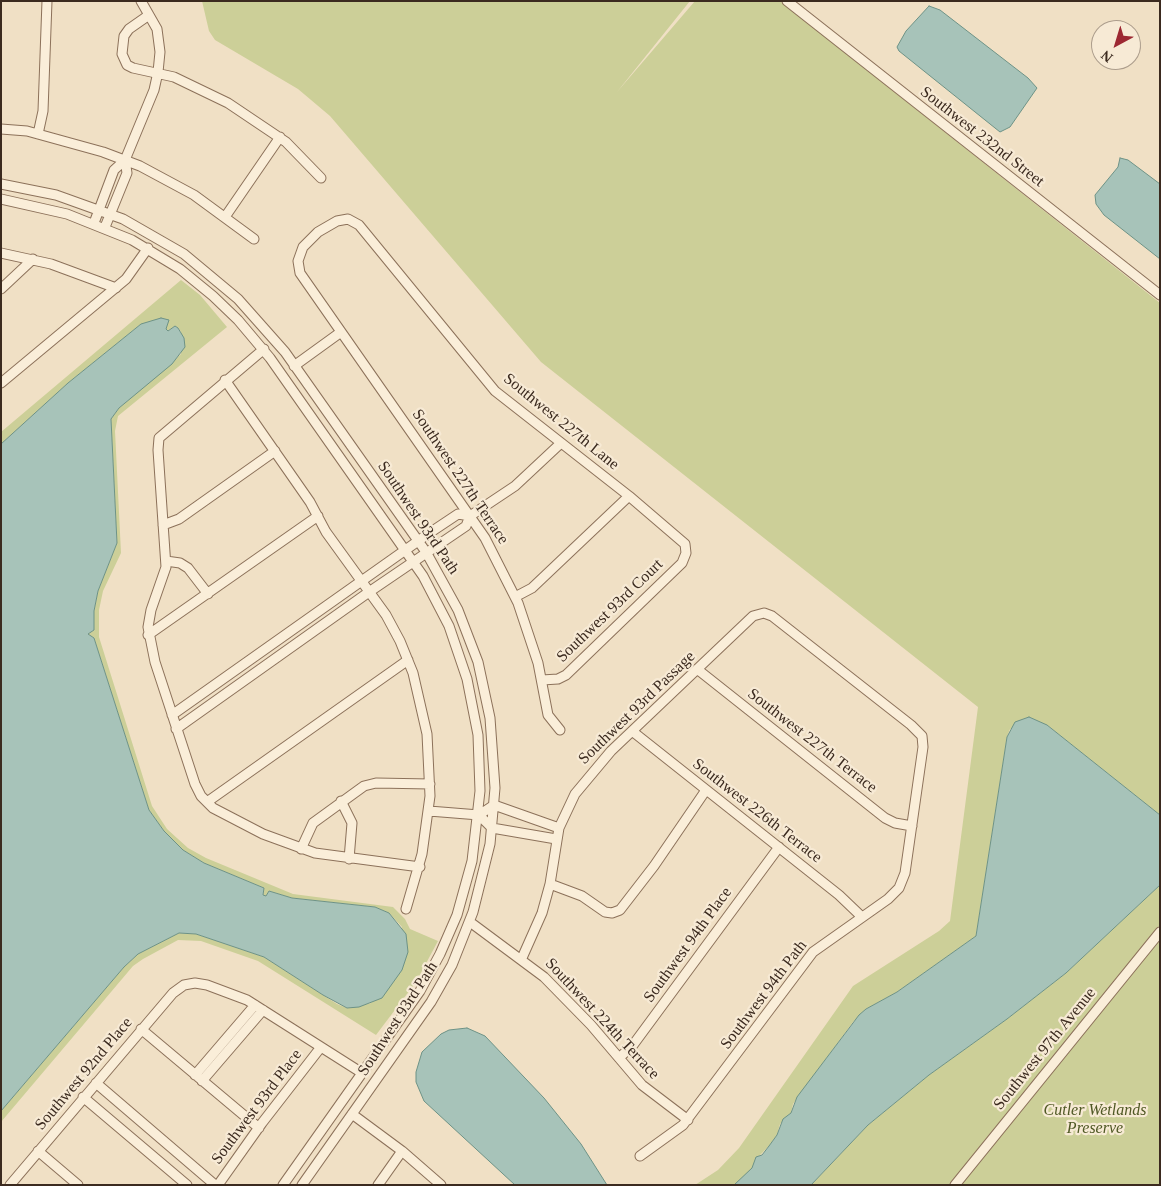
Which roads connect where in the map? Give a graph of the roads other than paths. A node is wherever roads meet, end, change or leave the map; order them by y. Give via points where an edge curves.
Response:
1 (47, 1) edge
2 (141, 1) edge
3 (787, 1) edge
4 (149, 15) junction
5 (158, 72) junction
6 (1, 129) edge
7 (38, 134) junction
8 (280, 138) junction
9 (125, 160) junction
10 (321, 178) dead end
11 (1, 184) edge
12 (1, 199) edge
13 (99, 209) junction
14 (111, 214) junction
15 (224, 217) junction
16 (348, 219) joint
17 (94, 223) junction
18 (105, 227) junction
19 (254, 239) dead end
20 (148, 248) junction
21 (1, 253) edge
22 (33, 259) junction
23 (116, 288) junction
24 (1, 289) edge
25 (1160, 296) edge
26 (341, 332) junction
27 (264, 349) junction
28 (294, 366) junction
29 (225, 380) junction
30 (1, 383) edge
31 (561, 442) junction
32 (275, 451) junction
33 (629, 496) junction
34 (318, 516) junction
35 (470, 516) junction
36 (164, 525) junction
37 (418, 541) junction
38 (686, 548) joint
39 (406, 549) junction
40 (426, 552) junction
41 (166, 561) junction
42 (414, 561) junction
43 (362, 580) junction
44 (369, 592) junction
45 (208, 594) junction
46 (515, 597) junction
47 (148, 635) junction
48 (408, 660) junction
49 (698, 669) junction
50 (542, 680) junction
51 (172, 715) junction
52 (176, 729) junction
53 (560, 730) dead end
54 (632, 731) junction
55 (922, 736) joint
56 (430, 784) junction
57 (706, 790) junction
58 (341, 801) junction
59 (207, 802) junction
60 (494, 805) junction
61 (429, 811) junction
62 (479, 815) junction
63 (912, 826) junction
64 (492, 828) junction
65 (559, 828) junction
66 (556, 839) junction
67 (779, 847) junction
68 (301, 849) junction
69 (349, 859) junction
70 (420, 867) junction
71 (550, 884) junction
72 (406, 909) dead end
73 (862, 917) junction
74 (470, 922) junction
75 (1160, 932) edge
76 (522, 958) junction
77 (259, 1007) junction
78 (141, 1029) junction
79 (321, 1047) junction
80 (619, 1058) junction
81 (362, 1073) junction
82 (199, 1078) junction
83 (96, 1082) junction
84 (83, 1098) junction
85 (352, 1114) junction
86 (688, 1120) junction
87 (258, 1128) junction
88 (38, 1151) junction
89 (402, 1151) junction
90 (640, 1156) dead end
91 (10, 1185) edge
92 (78, 1185) edge
93 (187, 1185) edge
94 (216, 1185) edge
95 (283, 1185) edge
96 (302, 1185) edge
97 (378, 1185) edge
98 (441, 1185) edge
99 (955, 1185) edge

1 - 7 street
2 - 4 street
3 - 25 street, Southwest 232nd Street
4 - 5 street via 156,29 160,52
4 - 5 street via 125,34 122,54 131,67
5 - 8 street via 228,103
5 - 9 street via 154,90
6 - 7 street
7 - 9 street
8 - 10 street
8 - 15 street
9 - 13 street via 114,170
9 - 14 street via 127,173
9 - 15 street via 187,191
11 - 13 street, Southwest 93rd Path via 43,192
12 - 17 street, Southwest 93rd Path via 40,206
13 - 14 street, Southwest 93rd Path
13 - 17 street
14 - 18 street
14 - 28 street, Southwest 93rd Path via 167,242 218,280 258,319
15 - 19 street
16 - 26 street, Southwest 227th Terrace via 337,221 318,232 303,247 298,258 301,275
16 - 31 street, Southwest 227th Lane via 359,225 492,387
17 - 18 street, Southwest 93rd Path
18 - 20 street, Southwest 93rd Path
20 - 23 street via 134,270
20 - 27 street, Southwest 93rd Path via 208,291
21 - 22 street
22 - 23 street
22 - 24 street
23 - 30 street
26 - 28 street
26 - 35 street, Southwest 227th Terrace
27 - 29 street
27 - 39 street, Southwest 93rd Path
28 - 37 street, Southwest 93rd Path
29 - 32 street
29 - 36 street via 159,438
31 - 33 street, Southwest 227th Lane
31 - 35 street via 515,486
32 - 34 street
32 - 36 street via 179,519
33 - 38 street, Southwest 227th Lane via 679,537
33 - 46 street via 532,588
34 - 43 street
34 - 45 street
35 - 37 street via 458,514
35 - 40 street via 466,526
35 - 46 street, Southwest 227th Terrace
36 - 41 street
37 - 39 street
37 - 40 street, Southwest 93rd Path
38 - 50 street, Southwest 93rd Court via 686,557 681,564 566,674 558,679
39 - 42 street, Southwest 93rd Path
39 - 43 street
40 - 42 street
40 - 60 street, Southwest 93rd Path via 458,610 482,676 494,746
41 - 45 street via 188,568
41 - 47 street via 165,576 151,610
42 - 44 street
42 - 62 street, Southwest 93rd Path via 443,613 467,680 479,749
43 - 44 street
43 - 51 street
44 - 48 street via 390,622
44 - 52 street
45 - 47 street
46 - 50 street, Southwest 227th Terrace
47 - 51 street
48 - 56 street via 419,691 427,734
48 - 59 street
49 - 54 street, Southwest 93rd Passage
49 - 55 street, Southwest 93rd Passage via 752,617 764,613 774,617
49 - 63 street, Southwest 227th Terrace via 886,818
50 - 53 street, Southwest 227th Terrace via 548,715
51 - 52 street
52 - 59 street via 194,784
54 - 57 street, Southwest 226th Terrace
54 - 65 street, Southwest 93rd Passage via 585,780
55 - 63 street, Southwest 94th Path
56 - 58 street via 371,784
56 - 61 street
57 - 67 street, Southwest 226th Terrace
57 - 71 street via 622,909 612,913 603,911 578,894
58 - 68 street via 310,826
58 - 69 street via 352,823
59 - 68 street via 225,816
60 - 62 street
60 - 64 street, Southwest 93rd Path
60 - 65 street
61 - 62 street
61 - 70 street
62 - 64 street
62 - 81 street, Southwest 93rd Path via 469,875 446,941 420,991
63 - 73 street, Southwest 94th Path via 901,884 888,899
64 - 66 street
64 - 74 street, Southwest 93rd Path via 483,879
65 - 66 street, Southwest 93rd Passage
66 - 71 street, Southwest 93rd Passage
67 - 73 street, Southwest 226th Terrace
67 - 80 street, Southwest 94th Place via 636,1041
68 - 69 street
69 - 70 street
70 - 72 street
71 - 76 street, Southwest 93rd Passage via 539,923
73 - 86 street, Southwest 94th Path via 813,952
74 - 76 street, Southwest 224th Terrace
74 - 85 street, Southwest 93rd Path via 452,965 431,1002
75 - 99 street, Southwest 97th Avenue
76 - 80 street, Southwest 224th Terrace via 555,987
77 - 78 street, Southwest 92nd Place via 233,994 194,983 175,990
77 - 79 street
77 - 82 street
78 - 82 street
78 - 83 street, Southwest 92nd Place
79 - 81 street
79 - 87 street, Southwest 93rd Place
80 - 86 street, Southwest 224th Terrace via 646,1089
81 - 95 street, Southwest 93rd Path
82 - 87 street
83 - 84 street, Southwest 92nd Place
83 - 94 street
84 - 88 street, Southwest 92nd Place
84 - 93 street
85 - 89 street
85 - 96 street, Southwest 93rd Path
86 - 90 street, Southwest 94th Path
87 - 94 street, Southwest 93rd Place
88 - 91 street, Southwest 92nd Place
88 - 92 street
89 - 97 street
89 - 98 street

